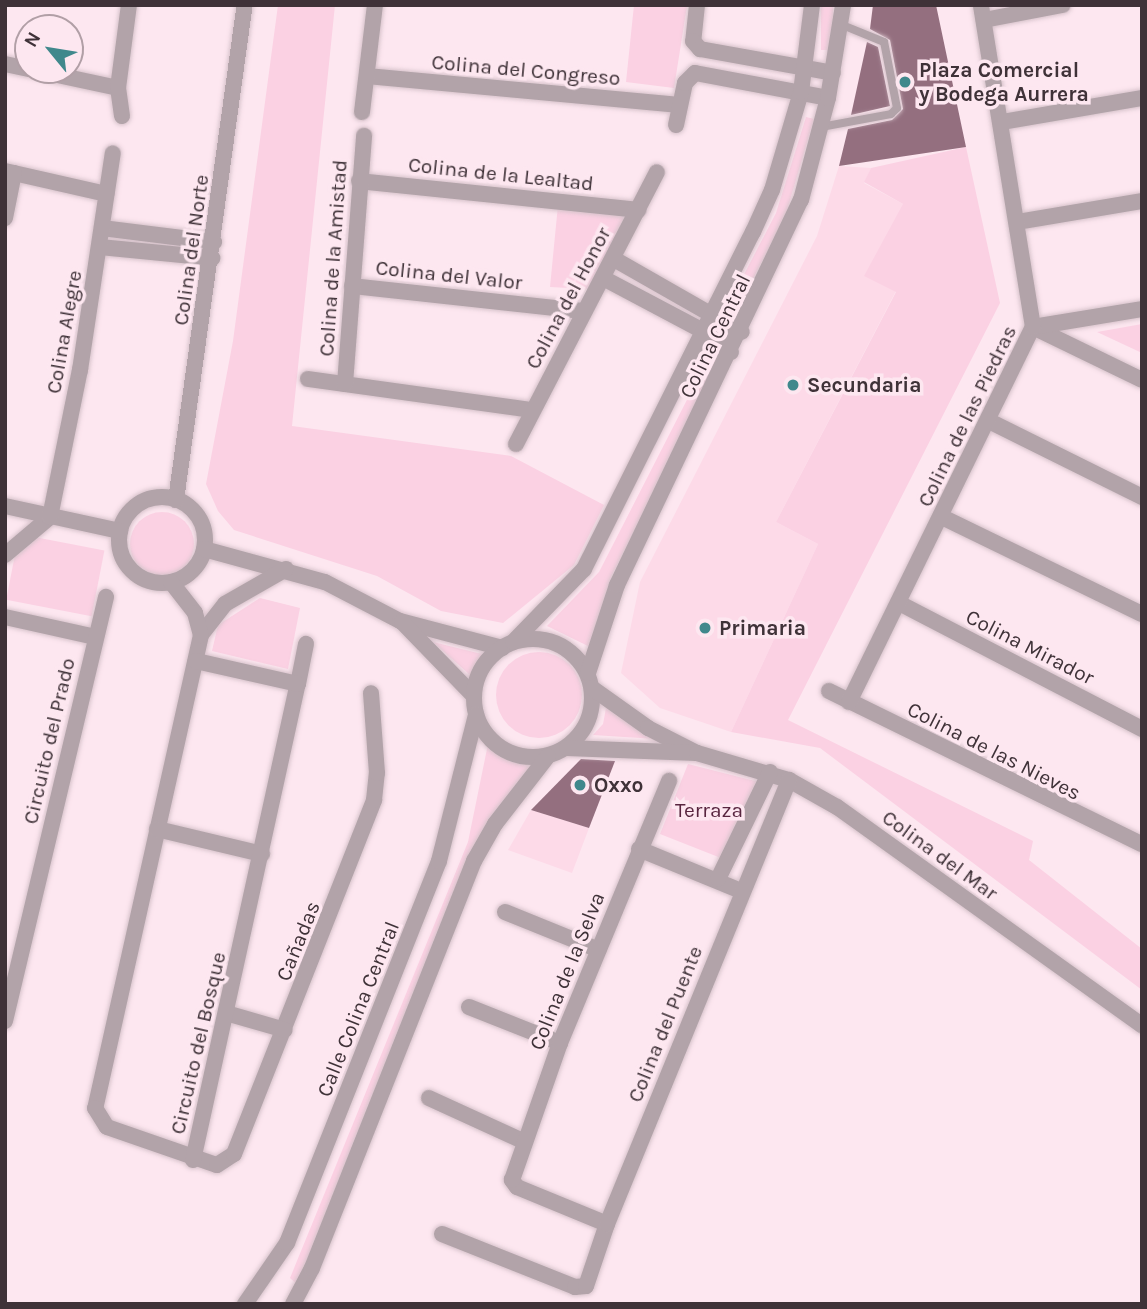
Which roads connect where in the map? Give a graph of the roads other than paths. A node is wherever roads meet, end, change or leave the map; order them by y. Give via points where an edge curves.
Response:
1 (129, 5) edge
2 (245, 5) edge
3 (375, 5) edge
4 (697, 5) edge
5 (812, 5) edge
6 (843, 5) edge
7 (1063, 5) edge
8 (982, 12) edge
9 (840, 24) junction
10 (804, 69) junction
11 (833, 73) junction
12 (367, 76) junction
13 (84, 81) edge
14 (118, 88) junction
15 (800, 92) junction
16 (828, 98) junction
17 (1142, 98) edge
18 (680, 105) junction
19 (362, 112) dead end
20 (122, 116) dead end
21 (1002, 122) junction
22 (677, 125) dead end
23 (821, 127) junction
24 (364, 136) dead end
25 (113, 153) dead end
26 (10, 172) edge
27 (657, 172) dead end
28 (359, 181) junction
29 (106, 194) junction
30 (1142, 201) edge
31 (638, 209) junction
32 (5, 218) edge
33 (1017, 222) junction
34 (102, 228) junction
35 (100, 247) junction
36 (213, 250) junction
37 (614, 259) junction
38 (603, 278) junction
39 (352, 286) junction
40 (1142, 309) edge
41 (584, 311) junction
42 (713, 312) junction
43 (1033, 327) junction
44 (703, 331) junction
45 (741, 332) junction
46 (731, 352) junction
47 (308, 379) dead end
48 (1142, 380) edge
49 (345, 384) junction
50 (533, 410) junction
51 (989, 421) junction
52 (516, 444) dead end
53 (1142, 497) edge
54 (176, 500) junction
55 (5, 506) edge
56 (50, 517) junction
57 (942, 517) junction
58 (120, 531) junction
59 (204, 549) junction
60 (5, 555) edge
61 (286, 569) junction
62 (171, 582) junction
63 (106, 597) dead end
64 (899, 603) junction
65 (1142, 614) edge
66 (5, 617) edge
67 (400, 621) junction
68 (201, 635) junction
69 (95, 637) junction
70 (306, 644) dead end
71 (508, 645) junction
72 (196, 661) junction
73 (590, 681) junction
74 (298, 684) junction
75 (829, 691) dead end
76 (371, 693) dead end
77 (474, 696) junction
78 (849, 702) junction
79 (476, 715) junction
80 (1142, 729) edge
81 (567, 748) junction
82 (697, 753) junction
83 (548, 756) junction
84 (770, 772) junction
85 (789, 780) junction
86 (668, 781) dead end
87 (157, 829) junction
88 (1142, 844) edge
89 (639, 849) junction
90 (262, 854) junction
91 (718, 879) junction
92 (741, 891) junction
93 (505, 912) dead end
94 (599, 950) junction
95 (10, 975) edge
96 (469, 1007) dead end
97 (226, 1013) junction
98 (5, 1021) edge
99 (1142, 1024) edge
100 (285, 1030) junction
101 (560, 1043) junction
102 (429, 1098) dead end
103 (523, 1141) junction
104 (193, 1160) junction
105 (607, 1224) junction
106 (442, 1234) dead end
107 (245, 1304) edge
108 (293, 1304) edge

1 - 14 street
2 - 36 street, Colina del Norte
3 - 12 street
4 - 10 street via 695,46
5 - 10 street, Colina Central
6 - 9 street, Colina Central
7 - 8 street
8 - 21 street, Colina de las Piedras
9 - 11 street, Colina Central
9 - 23 lane via 884,41 898,108 891,114
10 - 11 street
10 - 15 street, Colina Central
11 - 16 street, Colina Central
12 - 18 street, Colina del Congreso
12 - 19 street
13 - 14 street
14 - 20 street
15 - 16 street
15 - 18 street via 691,74
15 - 42 street, Colina Central via 772,190
16 - 23 street, Colina Central
17 - 21 street
18 - 22 street
21 - 33 street, Colina de las Piedras
23 - 45 street, Colina Central via 801,200
24 - 28 street, Colina de la Amistad
25 - 29 street, Colina Alegre
26 - 29 street
26 - 32 street
27 - 31 street, Colina del Honor
28 - 31 street, Colina de la Lealtad
28 - 39 street, Colina de la Amistad
29 - 34 street, Colina Alegre
30 - 33 street
31 - 37 street, Colina del Honor
33 - 43 street, Colina de las Piedras
34 - 35 street, Colina Alegre
34 - 36 street
35 - 36 street
35 - 56 street, Colina Alegre
36 - 54 street, Colina del Norte
37 - 38 street, Colina del Honor
37 - 42 street
38 - 41 street, Colina del Honor
38 - 44 street
39 - 41 street, Colina del Valor
39 - 49 street, Colina de la Amistad
40 - 43 street
41 - 50 street, Colina del Honor
42 - 44 street, Colina Central
42 - 45 street
43 - 48 street
43 - 51 street, Colina de las Piedras
44 - 46 street
44 - 71 street, Colina Central via 584,569
45 - 46 street, Colina Central
46 - 73 street, Colina Central via 617,584
47 - 49 street
49 - 50 street
50 - 52 street, Colina del Honor
51 - 53 street
51 - 57 street, Colina de las Piedras
54 - 58 street via 141,503
54 - 59 street via 202,525
55 - 56 street
56 - 58 street
56 - 60 street
57 - 64 street, Colina de las Piedras
57 - 65 street
58 - 62 street via 122,555 136,575 147,581
59 - 61 street
59 - 62 street via 192,570
61 - 67 street via 325,582
61 - 68 street, Circuito del Bosque via 225,604
62 - 68 street via 195,613
63 - 69 street, Circuito del Prado
64 - 78 street, Colina de las Piedras
64 - 80 street, Colina Mirador
66 - 69 street
67 - 71 street
67 - 77 street
68 - 72 street, Circuito del Bosque
69 - 95 street, Circuito del Prado
70 - 74 street, Circuito del Bosque
71 - 73 street via 548,640 564,647
71 - 77 street via 487,660
72 - 74 street
72 - 87 street, Circuito del Bosque
73 - 81 street via 592,711 583,732
73 - 82 street, Colina del Mar via 648,728
74 - 90 street, Circuito del Bosque
75 - 78 street, Colina de las Nieves
76 - 100 street, Cañadas via 377,773 374,800
77 - 79 street
78 - 88 street, Colina de las Nieves
79 - 83 street via 484,732 512,755
79 - 107 street, Calle Colina Central via 439,861 287,1243
81 - 82 street, Colina del Mar
81 - 83 street
82 - 84 street, Colina del Mar
83 - 108 street via 495,824 474,862 312,1268
84 - 85 street, Colina del Mar
84 - 91 street
85 - 92 street, Colina del Puente
85 - 99 street, Colina del Mar via 837,807
86 - 89 street, Colina de la Selva
87 - 90 street
87 - 104 street, Circuito del Bosque via 95,1108 107,1127
89 - 91 street
89 - 94 street, Colina de la Selva
90 - 97 street, Circuito del Bosque
91 - 92 street
92 - 105 street, Colina del Puente
93 - 94 street
94 - 101 street, Colina de la Selva
95 - 98 street, Circuito del Prado
96 - 101 street
97 - 100 street
97 - 104 street, Circuito del Bosque
100 - 104 street, Cañadas via 234,1154 217,1165
101 - 103 street, Colina de la Selva
102 - 103 street
103 - 105 street, Colina de la Selva via 512,1180 517,1187
105 - 106 street, Colina del Puente via 586,1286 575,1287

